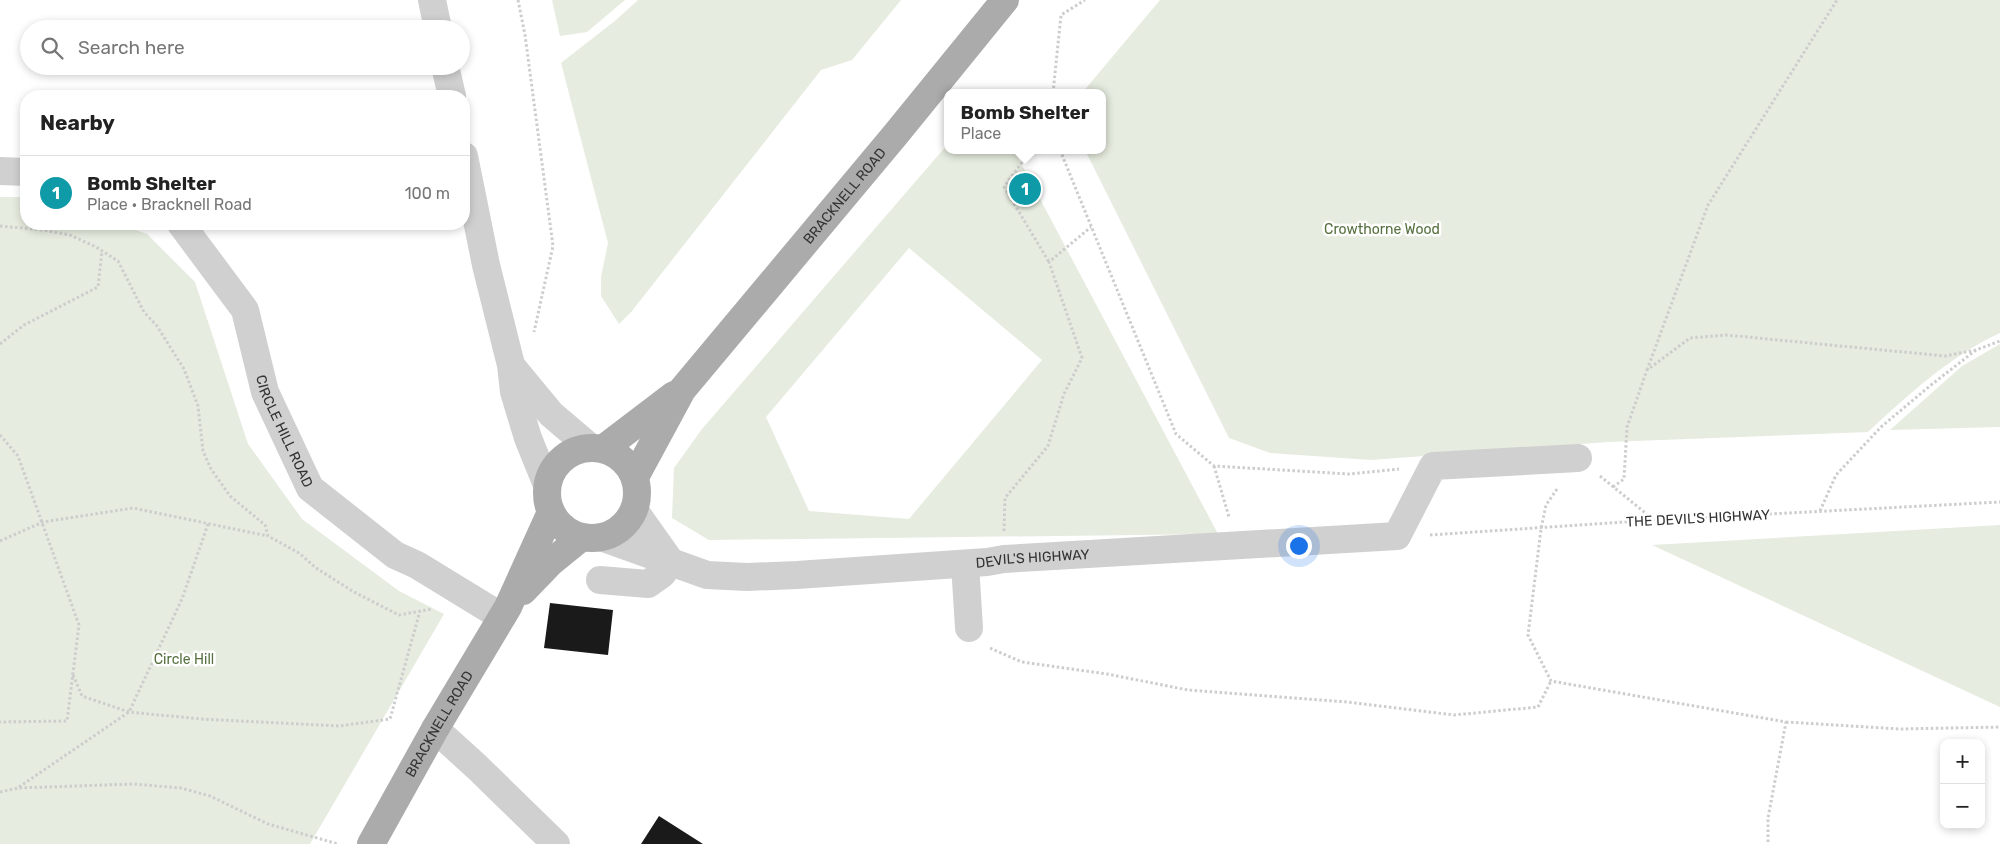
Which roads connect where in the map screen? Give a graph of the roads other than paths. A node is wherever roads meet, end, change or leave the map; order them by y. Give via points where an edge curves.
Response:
1 (432, 0) edge
2 (1005, 0) edge
3 (436, 20) edge
4 (447, 75) edge
5 (451, 90) edge
6 (0, 170) edge
7 (20, 172) edge
8 (470, 186) edge
9 (185, 230) edge
10 (511, 365) junction
11 (682, 390) junction
12 (597, 448) junction
13 (1578, 458) road end
14 (635, 477) junction
15 (548, 486) junction
16 (634, 510) junction
17 (551, 512) junction
18 (591, 537) junction
19 (671, 562) junction
20 (965, 564) junction
21 (600, 580) dead end
22 (505, 612) junction
23 (969, 628) road end
24 (435, 729) junction
25 (371, 844) edge
26 (556, 844) edge

1 - 3 street
2 - 11 main road, BRACKNELL ROAD
4 - 5 street
6 - 7 street
8 - 10 street
9 - 22 street, CIRCLE HILL ROAD via 245,310 265,392 310,488 395,555 478,602
10 - 12 street via 551,414
10 - 15 street via 521,418
11 - 12 main road, BRACKNELL ROAD
11 - 14 main road, BRACKNELL ROAD
12 - 14 main road via 616,454
12 - 15 main road via 576,451 563,458 553,471
13 - 20 street, DEVIL'S HIGHWAY via 1433,466 1397,536
14 - 16 main road via 637,499
15 - 17 main road
16 - 18 main road via 615,532
16 - 19 street
17 - 18 main road via 569,532
17 - 22 main road, BRACKNELL ROAD
18 - 19 street, DEVIL'S HIGHWAY
18 - 22 main road, BRACKNELL ROAD via 550,563
19 - 20 street, DEVIL'S HIGHWAY via 707,575 747,577
19 - 21 street via 648,584
20 - 23 street
22 - 24 main road, BRACKNELL ROAD
24 - 25 main road, BRACKNELL ROAD
24 - 26 street

